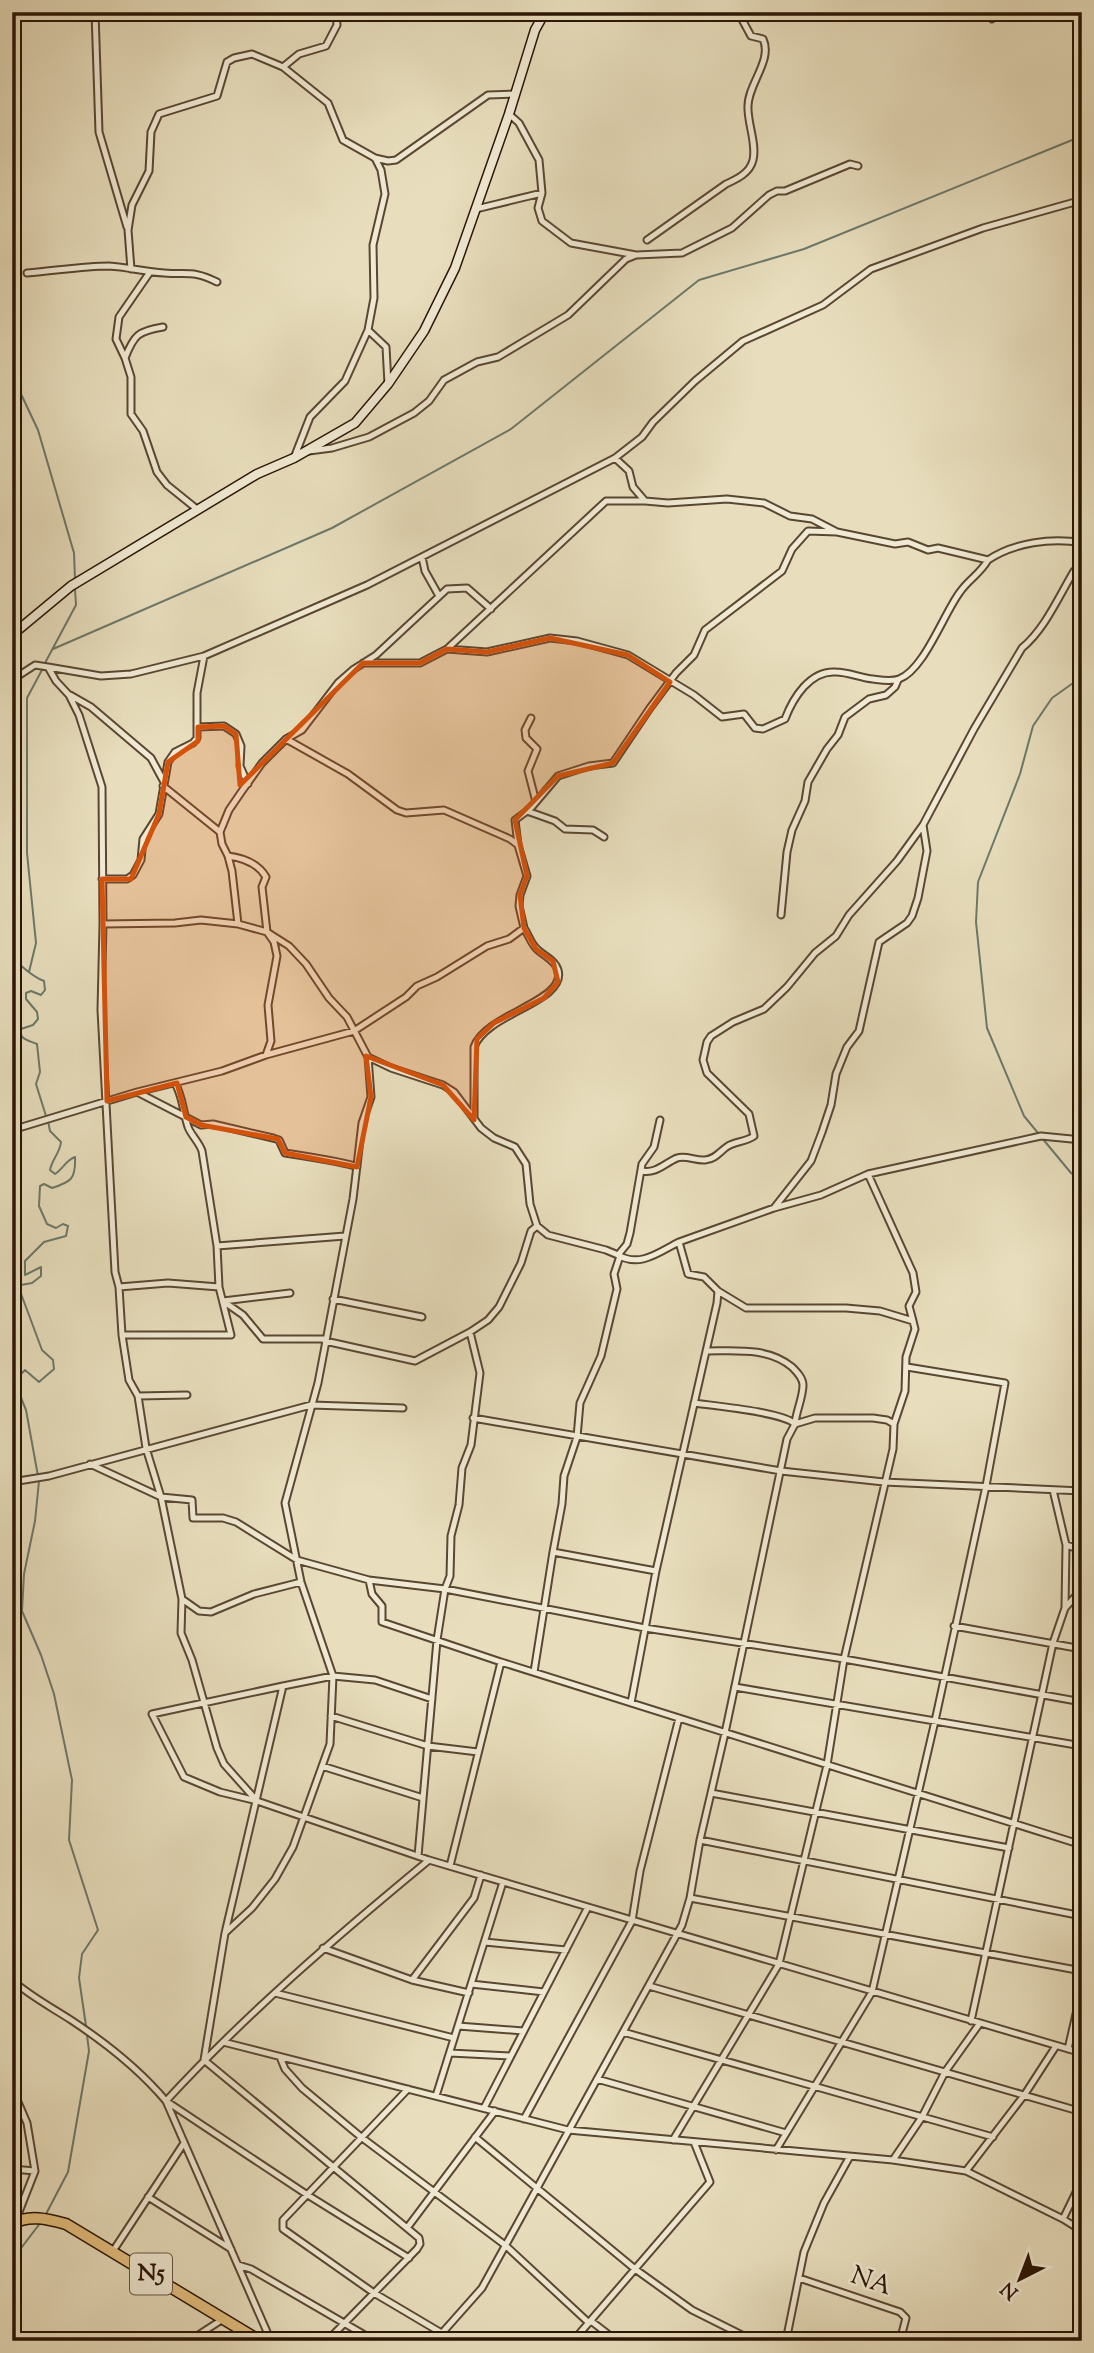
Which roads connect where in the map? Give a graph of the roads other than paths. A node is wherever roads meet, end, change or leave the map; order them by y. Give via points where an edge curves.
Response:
1 (95, 12) edge
2 (336, 12) edge
3 (545, 12) edge
4 (738, 12) edge
5 (284, 67) junction
6 (515, 94) junction
7 (509, 114) junction
8 (375, 158) junction
9 (858, 166) dead end
10 (542, 193) junction
11 (1082, 200) edge
12 (476, 209) junction
13 (128, 230) junction
14 (648, 240) dead end
15 (636, 255) junction
16 (131, 269) junction
17 (150, 272) junction
18 (27, 273) dead end
19 (217, 282) dead end
20 (163, 327) dead end
21 (368, 330) junction
22 (125, 358) junction
23 (388, 384) junction
24 (305, 452) junction
25 (294, 458) junction
26 (615, 458) junction
27 (645, 501) junction
28 (198, 510) junction
29 (837, 532) junction
30 (1082, 543) edge
31 (422, 557) junction
32 (988, 560) junction
33 (1082, 566) edge
34 (439, 596) junction
35 (491, 609) junction
36 (12, 635) edge
37 (447, 649) junction
38 (204, 656) junction
39 (363, 663) junction
40 (48, 667) junction
41 (15, 675) edge
42 (898, 680) junction
43 (670, 682) junction
44 (12, 683) edge
45 (69, 695) junction
46 (531, 718) dead end
47 (198, 727) junction
48 (286, 739) junction
49 (164, 784) junction
50 (248, 784) junction
51 (536, 802) junction
52 (527, 811) junction
53 (923, 825) junction
54 (220, 832) junction
55 (604, 837) dead end
56 (517, 845) junction
57 (228, 856) junction
58 (102, 879) junction
59 (780, 915) dead end
60 (103, 924) junction
61 (238, 924) junction
62 (524, 928) junction
63 (267, 932) junction
64 (354, 1031) junction
65 (266, 1055) junction
66 (368, 1057) junction
67 (175, 1083) junction
68 (137, 1092) junction
69 (107, 1101) junction
70 (186, 1116) junction
71 (474, 1120) junction
72 (660, 1120) dead end
73 (12, 1129) edge
74 (1082, 1140) edge
75 (357, 1167) junction
76 (642, 1171) junction
77 (868, 1174) junction
78 (774, 1208) junction
79 (537, 1226) junction
80 (345, 1236) junction
81 (678, 1242) junction
82 (218, 1246) junction
83 (619, 1256) junction
84 (119, 1287) junction
85 (219, 1287) junction
86 (718, 1291) junction
87 (290, 1293) dead end
88 (333, 1298) junction
89 (223, 1301) junction
90 (422, 1317) dead end
91 (913, 1321) junction
92 (470, 1332) junction
93 (122, 1335) junction
94 (325, 1340) junction
95 (706, 1351) junction
96 (907, 1367) junction
97 (187, 1395) dead end
98 (138, 1396) junction
99 (694, 1403) junction
100 (311, 1405) junction
101 (403, 1408) dead end
102 (473, 1418) junction
103 (795, 1424) junction
104 (894, 1424) junction
105 (577, 1437) junction
106 (146, 1448) junction
107 (682, 1454) junction
108 (90, 1464) junction
109 (781, 1471) junction
110 (12, 1482) edge
111 (884, 1482) junction
112 (986, 1486) junction
113 (1052, 1490) junction
114 (1082, 1491) edge
115 (161, 1497) junction
116 (1066, 1545) junction
117 (1082, 1550) edge
118 (553, 1552) junction
119 (297, 1560) junction
120 (656, 1571) junction
121 (369, 1580) junction
122 (301, 1582) junction
123 (445, 1589) junction
124 (1082, 1589) edge
125 (182, 1599) junction
126 (544, 1607) junction
127 (1065, 1608) junction
128 (954, 1626) junction
129 (645, 1628) junction
130 (437, 1640) junction
131 (744, 1642) junction
132 (1054, 1643) junction
133 (1082, 1649) edge
134 (844, 1659) junction
135 (501, 1662) junction
136 (534, 1672) junction
137 (332, 1676) junction
138 (944, 1677) junction
139 (284, 1686) junction
140 (735, 1687) junction
141 (1042, 1695) junction
142 (432, 1699) junction
143 (1082, 1702) edge
144 (203, 1703) junction
145 (631, 1703) junction
146 (836, 1704) junction
147 (331, 1716) junction
148 (679, 1718) junction
149 (935, 1721) junction
150 (725, 1732) junction
151 (1032, 1738) junction
152 (428, 1746) junction
153 (1082, 1746) edge
154 (478, 1752) junction
155 (827, 1765) junction
156 (322, 1766) junction
157 (711, 1793) junction
158 (919, 1794) junction
159 (423, 1798) junction
160 (257, 1801) junction
161 (815, 1812) junction
162 (305, 1819) junction
163 (1014, 1824) junction
164 (911, 1830) junction
165 (700, 1840) junction
166 (1082, 1845) edge
167 (1009, 1847) junction
168 (418, 1856) junction
169 (429, 1860) junction
170 (803, 1861) junction
171 (450, 1866) junction
172 (481, 1875) junction
173 (899, 1880) junction
174 (503, 1882) junction
175 (690, 1898) junction
176 (997, 1899) junction
177 (588, 1907) junction
178 (789, 1916) junction
179 (1082, 1916) edge
180 (632, 1921) junction
181 (225, 1933) junction
182 (678, 1934) junction
183 (886, 1934) junction
184 (485, 1942) junction
185 (323, 1948) junction
186 (566, 1950) junction
187 (986, 1953) junction
188 (779, 1964) junction
189 (1082, 1971) edge
190 (12, 1980) edge
191 (412, 1980) junction
192 (471, 1984) junction
193 (649, 1986) junction
194 (1082, 1988) edge
195 (544, 1992) junction
196 (872, 1992) junction
197 (275, 1993) junction
198 (469, 1993) junction
199 (747, 2015) junction
200 (971, 2021) junction
201 (980, 2023) junction
202 (458, 2026) junction
203 (523, 2031) junction
204 (623, 2032) junction
205 (454, 2038) junction
206 (223, 2042) junction
207 (841, 2043) junction
208 (1056, 2046) junction
209 (1068, 2049) junction
210 (450, 2053) junction
211 (1082, 2053) edge
212 (280, 2056) junction
213 (511, 2056) junction
214 (204, 2060) junction
215 (721, 2060) junction
216 (945, 2072) junction
217 (597, 2079) junction
218 (815, 2086) junction
219 (12, 2088) edge
220 (408, 2089) junction
221 (1025, 2094) junction
222 (436, 2096) junction
223 (166, 2101) junction
224 (693, 2106) junction
225 (484, 2108) junction
226 (495, 2111) junction
227 (1082, 2112) edge
228 (922, 2117) junction
229 (524, 2119) junction
230 (568, 2130) junction
231 (786, 2133) junction
232 (361, 2137) junction
233 (475, 2137) junction
234 (993, 2137) junction
235 (673, 2140) junction
236 (694, 2142) junction
237 (184, 2143) junction
238 (776, 2150) junction
239 (849, 2158) junction
240 (893, 2160) junction
241 (334, 2165) junction
242 (12, 2169) edge
243 (35, 2171) junction
244 (966, 2171) junction
245 (1082, 2180) edge
246 (536, 2188) junction
247 (434, 2193) junction
248 (306, 2194) junction
249 (148, 2197) junction
250 (1063, 2219) junction
251 (17, 2222) edge
252 (407, 2228) junction
253 (1082, 2231) edge
254 (505, 2245) junction
255 (231, 2249) junction
256 (113, 2251) junction
257 (409, 2258) junction
258 (238, 2265) junction
259 (635, 2269) junction
260 (799, 2278) junction
261 (374, 2293) junction
262 (223, 2319) junction
263 (344, 2322) junction
264 (590, 2322) junction
265 (444, 2333) junction
266 (190, 2341) edge
267 (260, 2341) edge
268 (271, 2341) edge
269 (327, 2341) edge
270 (375, 2341) edge
271 (435, 2341) edge
272 (455, 2341) edge
273 (573, 2341) edge
274 (617, 2341) edge
275 (754, 2341) edge
276 (786, 2341) edge
277 (901, 2341) edge

1 - 13 street via 99,132
2 - 5 street via 337,25 326,46 299,54
3 - 6 street
4 - 14 street via 751,36 763,39 766,46 748,105 754,159 738,178
5 - 8 street via 328,103 342,140
5 - 13 street via 252,54 234,58 227,62 217,96 159,114 151,132 149,171 132,205
6 - 7 street
6 - 8 street via 488,95 396,160
7 - 10 street via 539,160
7 - 12 street
8 - 21 street via 385,194 373,245 374,298
9 - 15 street via 850,164 769,195 732,228 682,254
10 - 12 street
10 - 15 street via 538,208 542,221 571,243
11 - 26 street via 983,228 870,269 824,305 743,341
12 - 23 street via 455,268 424,331
13 - 16 street
15 - 24 street via 626,259 568,315 498,358 477,362 444,380 414,413 369,437
16 - 17 street
16 - 18 street via 83,267
17 - 19 street via 198,273
17 - 22 street via 119,317 116,339
20 - 22 street via 144,330 134,338
21 - 23 street via 386,347
21 - 25 street via 345,381 310,417
22 - 28 street via 131,377 131,414 143,432 157,472
23 - 24 street via 355,423
24 - 25 street
25 - 28 street via 257,474
26 - 27 street via 629,471 633,487
26 - 31 street
27 - 29 street via 764,503
27 - 35 street via 606,501
28 - 36 street via 75,584
29 - 32 street
29 - 43 street via 808,531 792,549 782,571 705,630 694,655
30 - 32 street via 1044,541 1011,548
31 - 34 street
31 - 38 street
32 - 42 street via 959,592 910,673
33 - 53 street via 1074,571 1022,648
34 - 35 street via 447,589 467,588
34 - 39 street
35 - 37 street
37 - 39 street via 420,663
37 - 43 street via 487,652 550,638 577,641 628,654
38 - 40 street via 131,674 101,676
38 - 47 street via 197,693
39 - 48 street via 338,683 302,730
40 - 41 street via 35,665
40 - 45 street
41 - 44 street
42 - 43 street via 818,674 792,701 785,719 763,729 755,728 744,714 722,717
42 - 59 street via 886,695 869,699 845,717 808,782 787,852
43 - 51 street via 613,763 558,776
45 - 49 street via 91,707 151,758
45 - 58 street via 102,787
46 - 51 street via 525,730 537,749 528,771
47 - 49 street via 193,743 175,752 168,762
47 - 50 street via 224,726 236,734 240,766
48 - 50 street
48 - 56 street via 348,774 397,810 444,810
49 - 54 street
49 - 58 street via 159,814 143,839 141,860 133,875
50 - 54 street
51 - 52 street
52 - 55 street via 565,829 593,830
52 - 56 street via 516,820
53 - 76 street via 836,936 787,987 764,1009 722,1028 707,1042 703,1060 707,1073 749,1114 754,1136 730,1144 708,1160 682,1157
53 - 78 street via 927,851 912,916 879,942 859,1031 836,1074 831,1105 811,1161
54 - 57 street
56 - 62 street via 527,876 519,906
57 - 61 street
57 - 63 street via 259,866 266,877 262,887
58 - 60 street
60 - 61 street via 190,920
60 - 69 street via 101,1010
61 - 63 street
62 - 64 street via 417,986
62 - 71 street via 536,949 553,961 558,982 544,998 494,1023 477,1040
63 - 64 street via 306,964
63 - 65 street via 277,956 268,1005 271,1041
64 - 65 street
64 - 66 street
65 - 67 street
66 - 71 street via 443,1085 454,1092
66 - 75 street via 371,1097 362,1123
67 - 68 street
67 - 70 street
68 - 69 street
68 - 70 street
69 - 73 street
69 - 84 street
70 - 75 street via 201,1125 279,1140 285,1153
70 - 82 street via 202,1151
71 - 79 street via 521,1155
72 - 76 street
74 - 77 street via 1041,1136
75 - 80 street
76 - 83 street via 630,1233
77 - 78 street via 821,1195
77 - 91 street via 912,1273 916,1292 909,1306
78 - 81 street
79 - 83 street via 548,1236
79 - 92 street via 499,1307
80 - 82 street
80 - 88 street
81 - 83 street via 640,1261
81 - 86 street via 688,1274 704,1277
82 - 85 street
83 - 105 street via 614,1274 617,1289 601,1356 580,1403
84 - 85 street via 168,1283
84 - 93 street
85 - 89 street
86 - 91 street via 746,1308 846,1308 880,1311
86 - 95 street
87 - 89 street
88 - 90 street
88 - 94 street
89 - 93 street via 231,1335
89 - 94 street via 243,1315 263,1339
91 - 96 street
92 - 94 street via 415,1361
92 - 102 street via 480,1373
93 - 98 street via 129,1380
94 - 100 street
95 - 99 street
95 - 103 street via 770,1354 789,1365 803,1385
96 - 104 street
96 - 112 street via 1005,1382
97 - 98 street
98 - 106 street
99 - 103 street via 771,1413
99 - 107 street
100 - 101 street
100 - 106 street
100 - 119 street via 285,1503
102 - 105 street
102 - 123 street
103 - 104 street via 815,1418 873,1418
103 - 109 street
104 - 111 street via 894,1449
105 - 107 street
105 - 118 street via 564,1476
106 - 108 street
106 - 115 street
107 - 109 street
107 - 120 street
108 - 110 street via 28,1482
108 - 115 street
109 - 111 street
109 - 131 street
111 - 112 street
111 - 134 street
112 - 113 street
112 - 128 street
113 - 114 street
113 - 116 street
115 - 119 street via 192,1500 193,1518 236,1522
115 - 125 street
116 - 117 street
116 - 127 street
118 - 120 street
118 - 126 street
119 - 121 street
119 - 122 street
120 - 129 street
121 - 123 street
121 - 130 street via 372,1594 382,1606 382,1622
122 - 125 street via 211,1612 199,1611
122 - 137 street
123 - 126 street
123 - 130 street
124 - 127 street
125 - 144 street via 181,1633
126 - 129 street
126 - 136 street
127 - 132 street
128 - 132 street
128 - 138 street
129 - 131 street
129 - 145 street
130 - 135 street
130 - 142 street
131 - 134 street
131 - 140 street
132 - 133 street
132 - 141 street
134 - 138 street
134 - 146 street
135 - 136 street
135 - 154 street
136 - 145 street
137 - 139 street
137 - 142 street via 375,1679
137 - 147 street
138 - 141 street
138 - 149 street
139 - 144 street
139 - 160 street
140 - 146 street
140 - 150 street
141 - 143 street
141 - 151 street
142 - 152 street
144 - 160 street via 224,1764
144 - 160 street via 152,1714 184,1777
145 - 148 street
146 - 149 street
146 - 155 street
147 - 152 street
147 - 156 street via 330,1744
148 - 150 street
148 - 180 street
149 - 151 street
149 - 158 street
150 - 155 street
150 - 157 street
151 - 153 street
151 - 163 street
152 - 154 street
152 - 159 street
154 - 171 street
155 - 158 street
155 - 161 street
156 - 159 street
156 - 162 street
157 - 161 street
157 - 165 street
158 - 163 street
158 - 164 street
159 - 168 street
160 - 162 street
160 - 181 street
161 - 164 street
161 - 170 street
162 - 168 street
162 - 181 street via 275,1880
163 - 166 street
163 - 167 street
164 - 167 street
164 - 173 street
165 - 170 street
165 - 175 street
167 - 176 street
168 - 169 street
169 - 171 street
169 - 185 street
170 - 173 street
170 - 178 street
171 - 172 street
172 - 174 street
172 - 191 street via 474,1898
173 - 176 street
173 - 183 street
174 - 177 street
174 - 184 street
175 - 178 street
175 - 182 street
176 - 179 street
176 - 187 street
177 - 180 street
177 - 186 street
178 - 183 street
178 - 188 street
180 - 182 street
180 - 229 street
181 - 214 street
182 - 188 street
182 - 193 street
183 - 187 street
183 - 196 street
184 - 186 street
184 - 192 street
185 - 191 street
185 - 197 street
186 - 195 street
187 - 189 street
187 - 200 street
188 - 196 street
188 - 199 street
190 - 223 street via 145,2076
191 - 198 street
192 - 195 street
192 - 198 street
193 - 199 street
193 - 204 street
194 - 209 street
195 - 203 street
196 - 200 street
196 - 207 street
197 - 205 street
197 - 206 street
198 - 202 street
199 - 207 street
199 - 215 street
200 - 201 street
201 - 208 street
201 - 216 street
202 - 203 street
202 - 205 street
203 - 213 street
204 - 215 street
204 - 217 street
205 - 210 street
206 - 212 street
206 - 214 street
207 - 216 street
207 - 218 street
208 - 209 street
208 - 221 street
209 - 211 street
210 - 213 street
210 - 222 street
212 - 220 street
212 - 232 street via 302,2088
213 - 225 street
214 - 223 street
214 - 241 street
215 - 218 street
215 - 224 street
216 - 221 street
216 - 228 street
217 - 224 street
217 - 230 street
218 - 228 street
218 - 231 street
219 - 243 street via 27,2123
220 - 222 street
220 - 232 street
221 - 227 street
221 - 234 street
222 - 225 street
223 - 237 street
223 - 248 street
224 - 231 street
224 - 235 street
225 - 226 street
226 - 229 street
226 - 233 street
228 - 234 street
228 - 240 street
229 - 230 street
230 - 235 street
230 - 246 street
231 - 238 street
232 - 241 street
232 - 247 street
233 - 246 street
233 - 247 street
234 - 244 street
235 - 236 street
236 - 238 street
236 - 259 street via 710,2182
237 - 249 street
237 - 255 street
238 - 239 street
239 - 240 street
239 - 260 street via 824,2203
240 - 244 street
241 - 248 street
241 - 252 street
242 - 243 street
243 - 251 street
244 - 250 street
245 - 250 street
246 - 254 street
246 - 259 street
247 - 252 street
247 - 254 street
248 - 257 street
248 - 261 street via 282,2220 283,2229
249 - 255 street
249 - 256 street
250 - 253 street
251 - 256 highway, N5 via 37,2218 66,2224
252 - 257 street via 421,2244
254 - 264 street
254 - 265 street via 482,2288
255 - 258 street
256 - 262 highway, N5
257 - 261 street
258 - 263 street
258 - 268 street
259 - 264 street
259 - 275 street via 692,2310
260 - 276 street
260 - 277 street, NA via 900,2312 906,2318
261 - 263 street
261 - 265 street
262 - 266 street
262 - 267 highway, N5
263 - 269 street
263 - 270 street
264 - 273 street
264 - 274 street
265 - 271 street
265 - 272 street

